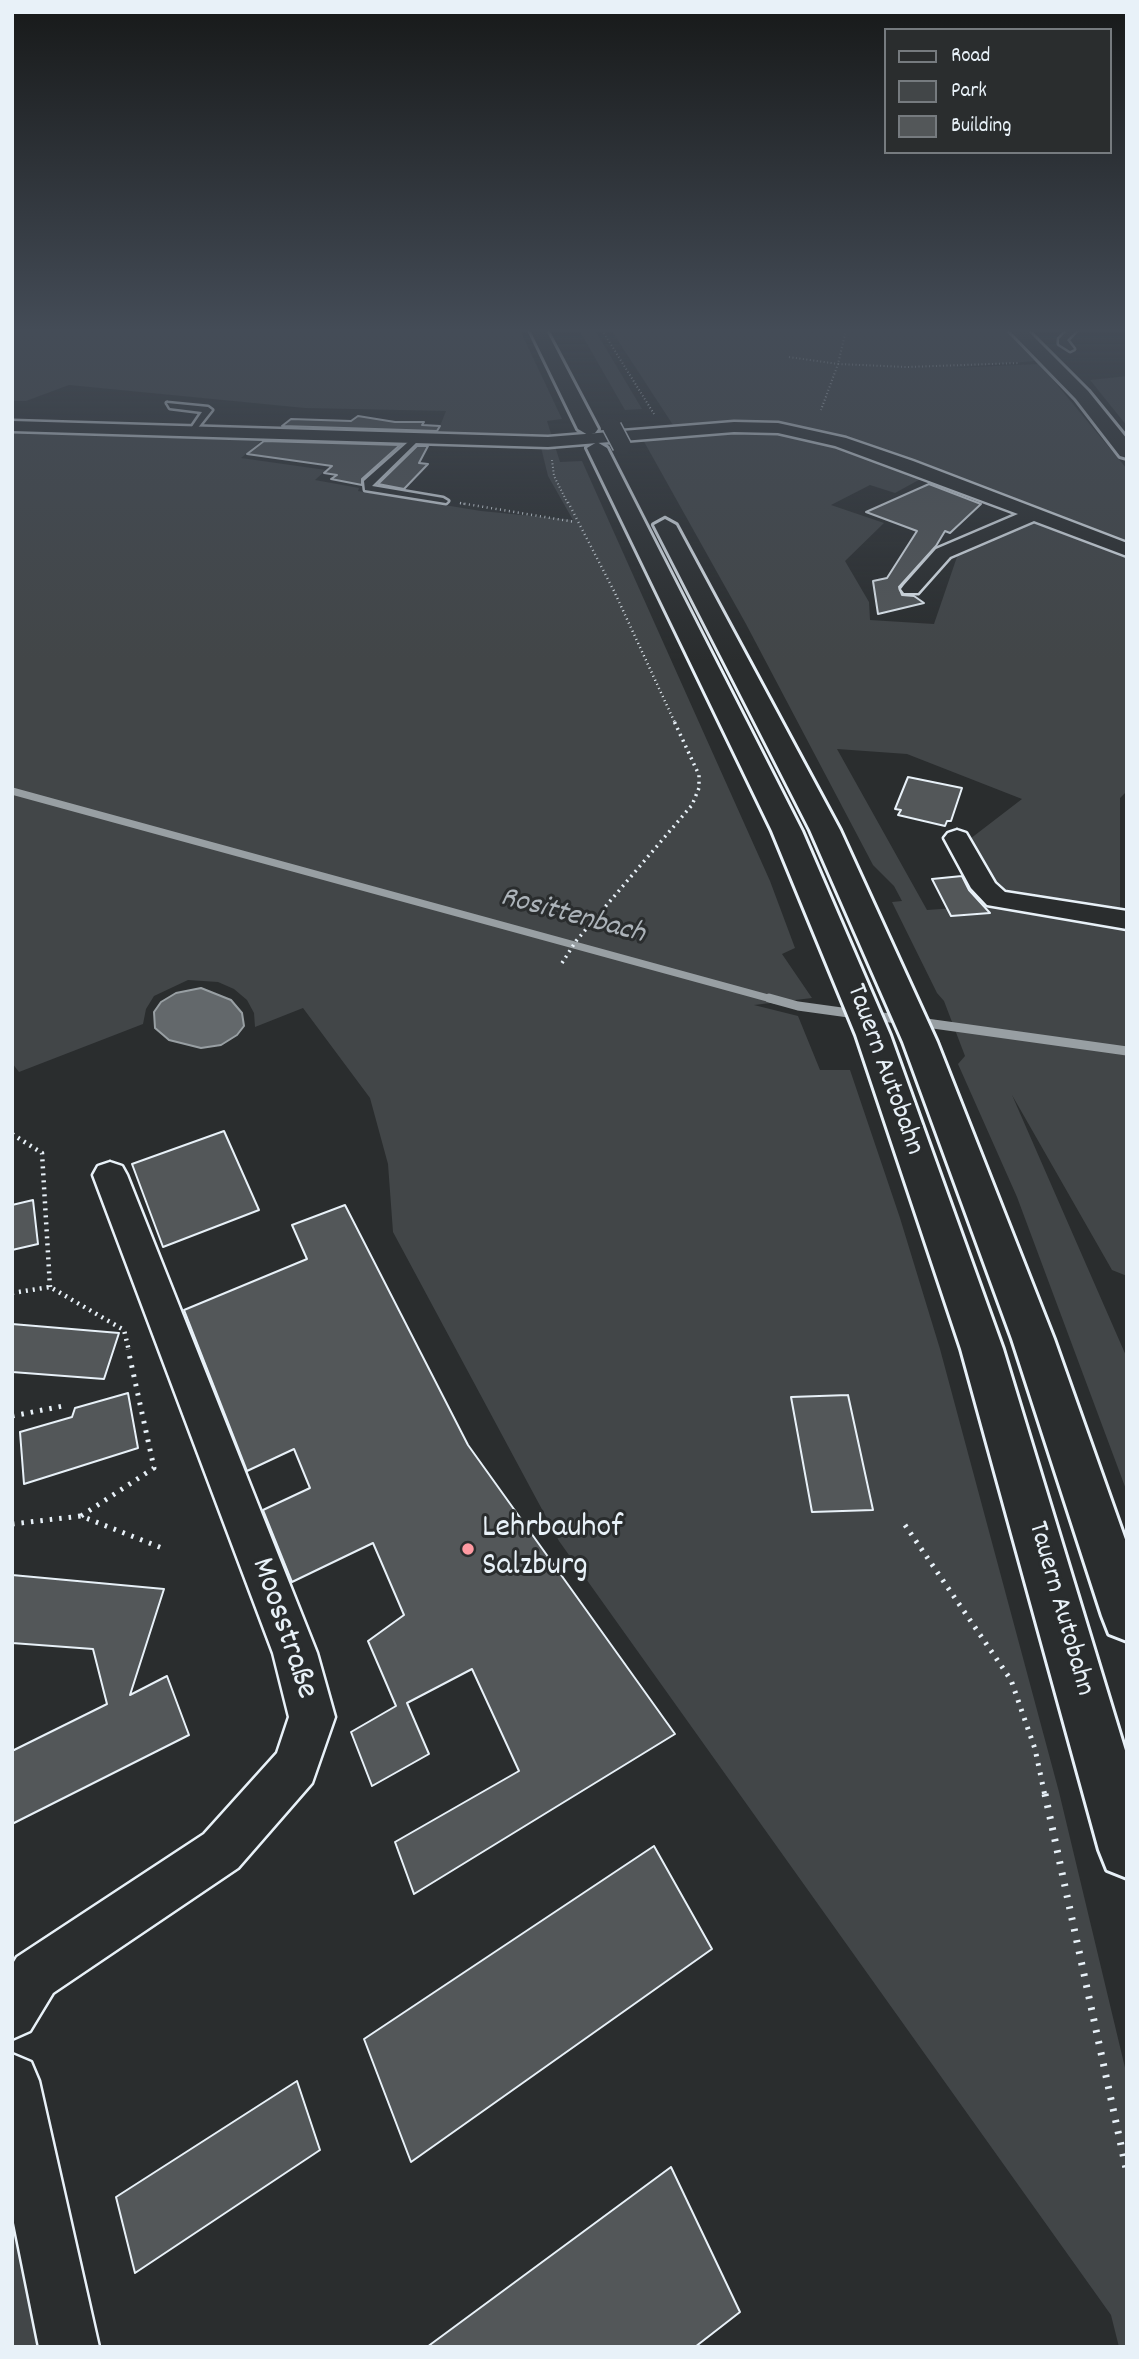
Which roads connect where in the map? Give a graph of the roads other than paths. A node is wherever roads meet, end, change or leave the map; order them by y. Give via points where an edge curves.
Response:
1 (414, 440) edge
2 (485, 440) edge
3 (573, 440) edge
4 (608, 440) edge
5 (609, 440) edge
6 (832, 440) edge
7 (443, 501) road end
8 (1032, 515) junction
9 (1127, 550) edge
10 (911, 589) dead end
11 (957, 838) dead end
12 (1127, 920) edge
13 (110, 1175) dead end
14 (1127, 1616) edge
15 (1127, 1850) edge
16 (12, 2013) edge
17 (12, 2081) edge
18 (69, 2347) edge

1 - 7 lane via 367,483 368,488
2 - 3 street
4 - 15 main road, Tauern Autobahn via 781,818 873,1035 982,1349
5 - 14 main road, Tauern Autobahn via 761,704 825,830 901,998 1033,1339
6 - 8 street
8 - 9 street
8 - 10 street via 943,554
11 - 12 street via 984,888 997,899
13 - 16 street, Moosstraße via 295,1653 312,1717 296,1767 221,1851 35,1975
17 - 18 street

